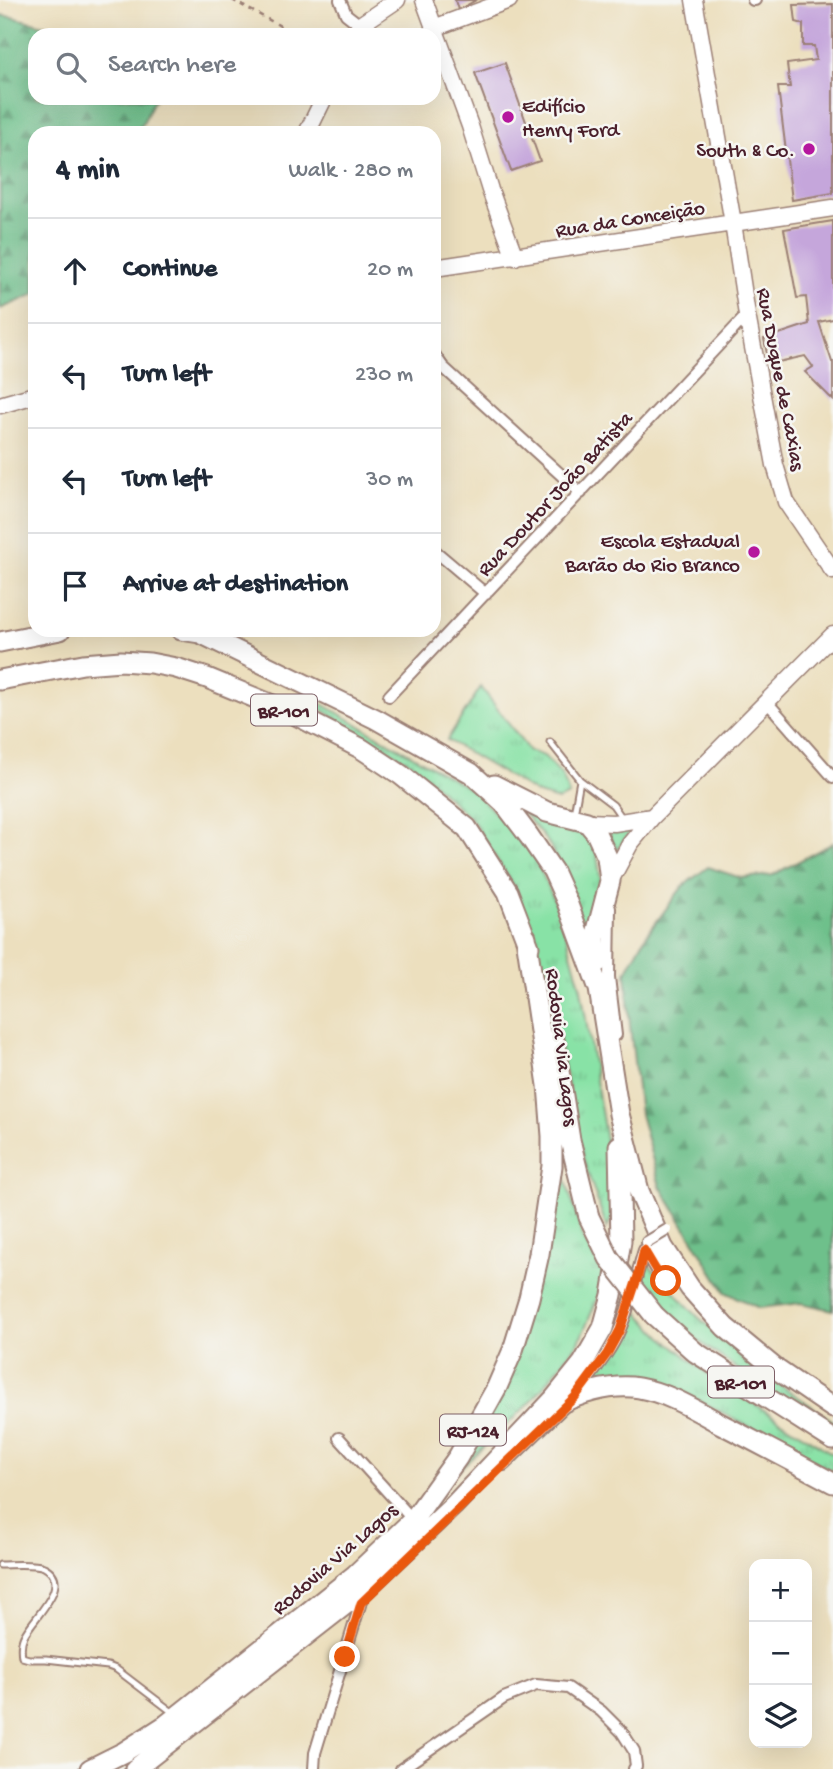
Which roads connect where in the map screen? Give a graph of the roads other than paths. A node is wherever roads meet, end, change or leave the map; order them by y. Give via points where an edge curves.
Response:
1 (340, 0) edge
2 (397, 0) edge
3 (424, 0) edge
4 (509, 0) edge
5 (694, 0) edge
6 (434, 27) joint
7 (356, 28) edge
8 (361, 28) edge
9 (441, 46) edge
10 (321, 105) edge
11 (310, 126) edge
12 (833, 208) edge
13 (733, 223) junction
14 (515, 257) junction
15 (441, 267) edge
16 (747, 315) junction
17 (441, 364) edge
18 (28, 397) edge
19 (0, 405) edge
20 (581, 493) junction
21 (441, 556) edge
22 (833, 570) edge
23 (486, 594) junction
24 (833, 635) edge
25 (28, 636) edge
26 (206, 637) edge
27 (0, 642) edge
28 (0, 680) edge
29 (389, 696) dead end
30 (767, 702) junction
31 (551, 742) dead end
32 (471, 773) junction
33 (833, 777) edge
34 (580, 780) junction
35 (652, 817) junction
36 (580, 820) junction
37 (624, 821) junction
38 (610, 881) junction
39 (526, 937) junction
40 (599, 989) junction
41 (619, 1114) junction
42 (575, 1397) junction
43 (833, 1408) edge
44 (536, 1419) junction
45 (339, 1438) dead end
46 (833, 1440) edge
47 (833, 1483) edge
48 (414, 1520) junction
49 (0, 1565) edge
50 (363, 1596) junction
51 (177, 1716) junction
52 (90, 1769) edge
53 (135, 1769) edge
54 (314, 1769) edge
55 (401, 1769) edge
56 (634, 1769) edge

1 - 7 street
2 - 8 main road
3 - 6 main road
4 - 6 main road
5 - 13 main road, Rua Duque de Caxias
9 - 14 main road
10 - 11 main road
12 - 13 main road, Rua da Conceição
13 - 14 main road, Rua da Conceição
13 - 16 main road, Rua Duque de Caxias
14 - 15 main road, Rua da Conceição
16 - 20 street, Rua Doutor João Batista
16 - 22 main road, Rua Duque de Caxias via 786,502
17 - 20 street
18 - 19 main road
20 - 23 street, Rua Doutor João Batista
21 - 23 street
23 - 29 street, Rua Doutor João Batista
24 - 30 main road
25 - 27 highway
26 - 32 highway, BR-101 via 376,719
28 - 39 highway, BR-101 via 83,664 150,663 207,678 294,714 362,749 467,828 508,892
30 - 33 street
30 - 35 main road
31 - 34 lane
32 - 36 highway via 547,812
32 - 40 highway, BR-101 via 504,803 553,871
34 - 36 lane
34 - 37 lane via 613,805
35 - 37 main road
35 - 38 main road via 630,844
36 - 37 main road
36 - 38 highway via 602,844
38 - 40 highway via 595,939
38 - 42 street, bridge via 609,977 622,1090 648,1194 667,1230 647,1242 666,1281 644,1250 620,1330
39 - 46 highway, BR-101, bridge via 548,1007 570,1140 589,1217 609,1258 654,1315 695,1352
39 - 48 highway, Rodovia Via Lagos / RJ-124 via 552,1136 539,1254 513,1350 497,1387 458,1457
40 - 41 highway, BR-101
41 - 43 highway, BR-101 via 639,1191 663,1247 690,1288 725,1327
41 - 44 highway, Rodovia Via Lagos / RJ-124 via 621,1241 612,1295 603,1328 583,1363
42 - 44 highway, RJ-124
42 - 47 highway, RJ-124 via 598,1390 639,1388 678,1401
42 - 50 street
44 - 50 highway, Rodovia Via Lagos / RJ-124
45 - 48 street
48 - 51 highway, Rodovia Via Lagos / RJ-124 via 355,1575
49 - 51 lane via 42,1566 53,1575 56,1585 22,1637 22,1657 116,1669
50 - 53 highway, Rodovia Via Lagos / RJ-124
50 - 54 street
51 - 52 highway, Rodovia Via Lagos / RJ-124
55 - 56 street via 504,1698 536,1685 568,1688 601,1711 634,1751

